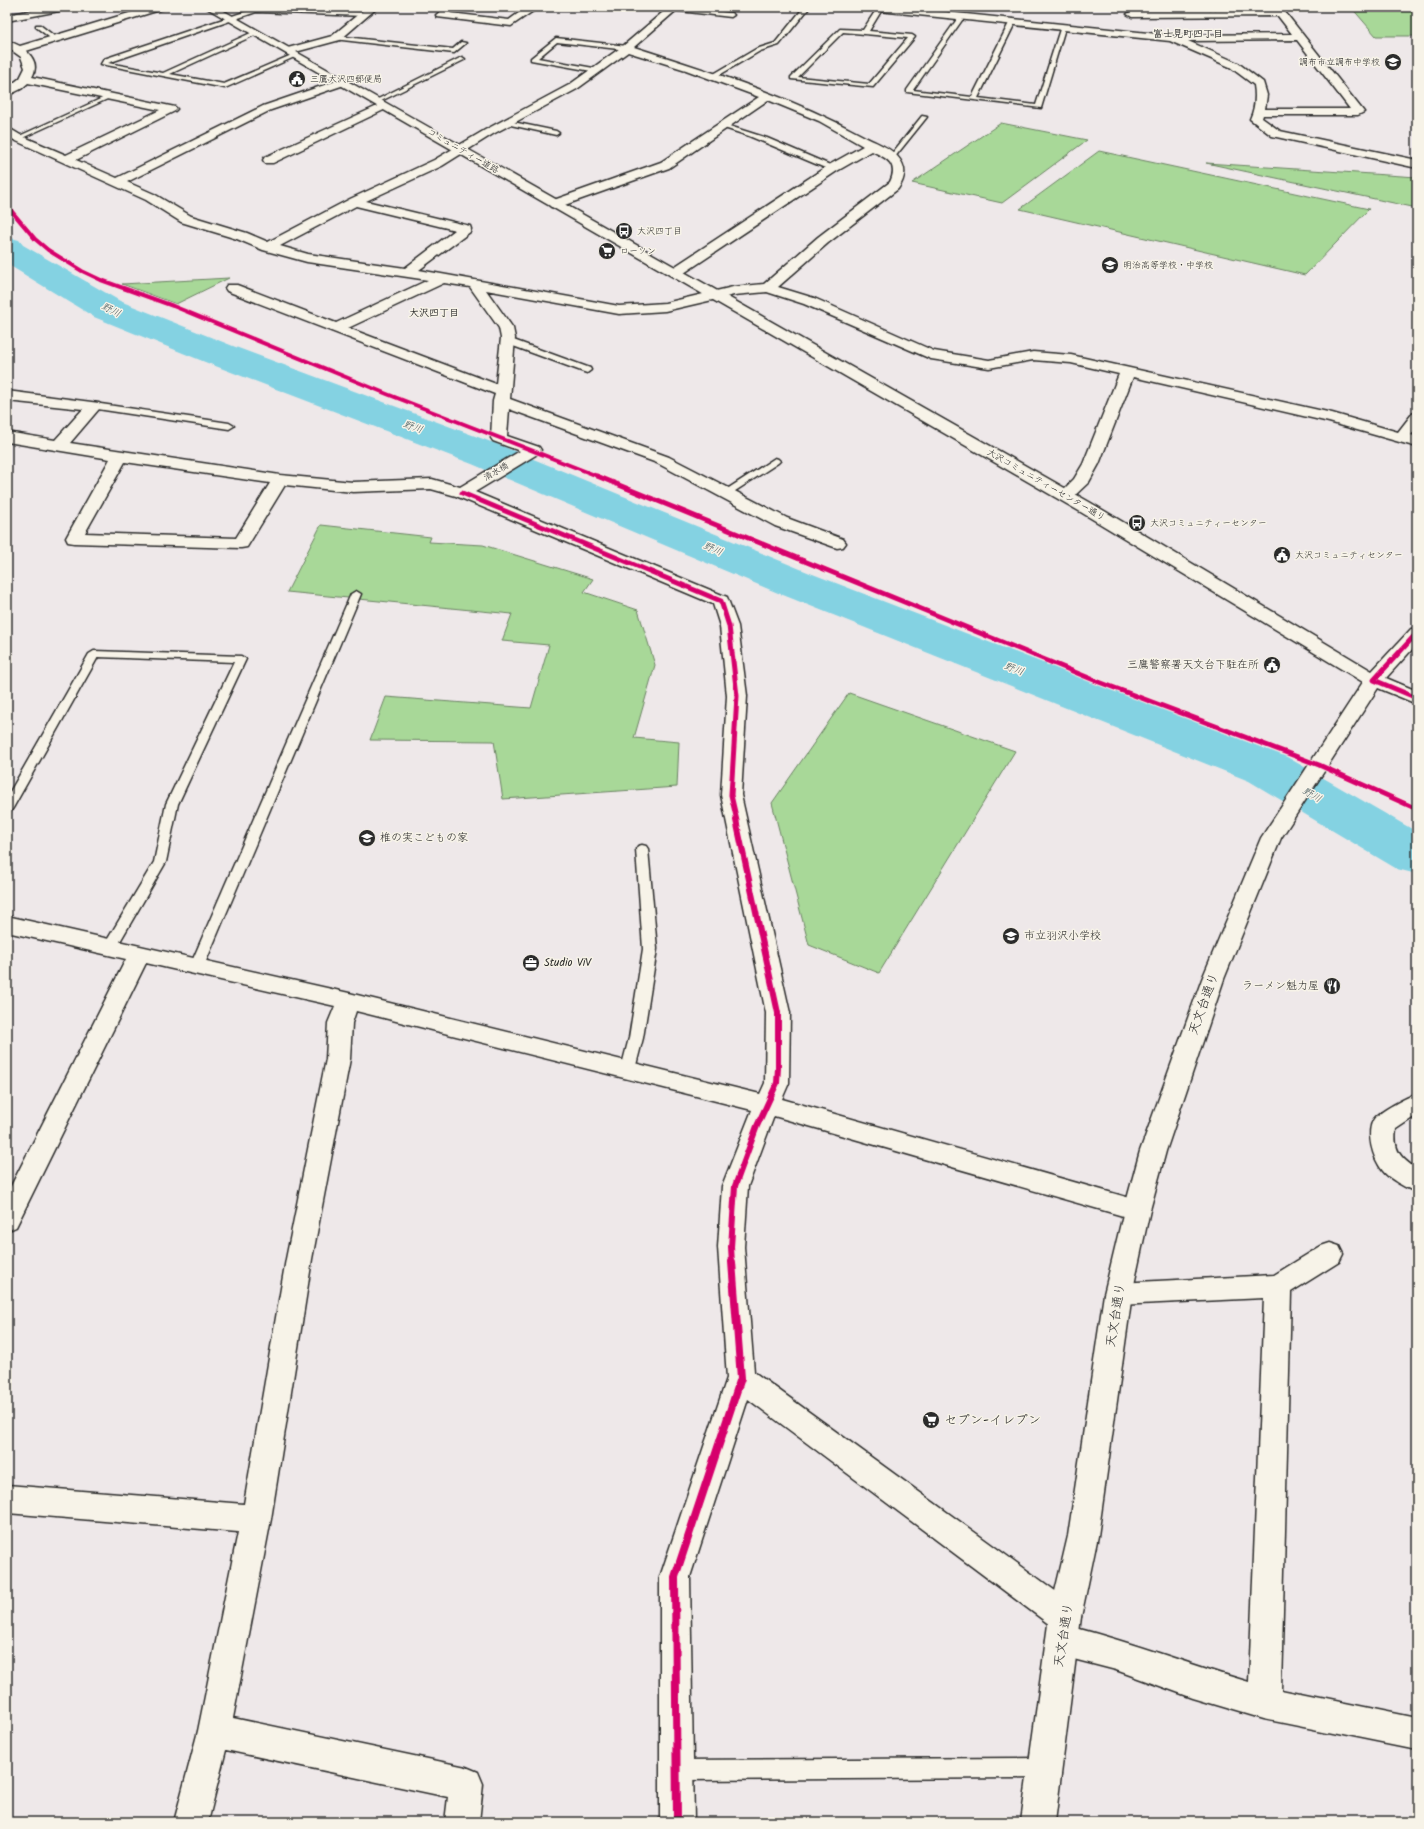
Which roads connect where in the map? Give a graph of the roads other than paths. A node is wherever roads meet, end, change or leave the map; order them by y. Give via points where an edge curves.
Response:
1 (64, 7) edge
2 (159, 7) edge
3 (210, 7) edge
4 (374, 7) edge
5 (452, 7) edge
6 (534, 7) edge
7 (806, 7) edge
8 (869, 7) edge
9 (1123, 7) edge
10 (674, 8) edge
11 (880, 8) junction
12 (1278, 10) edge
13 (364, 14) junction
14 (1132, 14) junction
15 (731, 15) dead end
16 (962, 16) junction
17 (7, 18) edge
18 (230, 18) junction
19 (1013, 21) junction
20 (38, 26) dead end
21 (1064, 26) junction
22 (865, 32) junction
23 (255, 33) junction
24 (1158, 36) junction
25 (1300, 37) junction
26 (336, 38) junction
27 (1172, 38) junction
28 (54, 39) junction
29 (7, 43) edge
30 (463, 43) dead end
31 (627, 48) junction
32 (21, 49) junction
33 (292, 53) junction
34 (462, 59) dead end
35 (597, 70) junction
36 (163, 74) junction
37 (714, 76) junction
38 (26, 79) junction
39 (343, 82) junction
40 (7, 93) edge
41 (111, 96) junction
42 (767, 96) junction
43 (974, 99) junction
44 (381, 103) junction
45 (1259, 112) junction
46 (924, 117) dead end
47 (508, 123) junction
48 (723, 126) junction
49 (7, 130) edge
50 (556, 133) dead end
51 (18, 138) junction
52 (870, 146) junction
53 (460, 149) junction
54 (892, 158) junction
55 (68, 159) junction
56 (269, 160) dead end
57 (1417, 164) edge
58 (833, 168) junction
59 (118, 182) junction
60 (354, 202) junction
61 (555, 204) junction
62 (268, 247) junction
63 (408, 272) junction
64 (676, 272) junction
65 (443, 278) junction
66 (474, 283) junction
67 (232, 288) dead end
68 (768, 288) junction
69 (715, 296) junction
70 (336, 328) junction
71 (508, 342) junction
72 (587, 370) dead end
73 (1128, 371) junction
74 (7, 396) edge
75 (502, 396) junction
76 (94, 406) junction
77 (1417, 417) edge
78 (229, 426) dead end
79 (7, 437) edge
80 (1410, 440) edge
81 (59, 445) junction
82 (120, 456) junction
83 (775, 461) dead end
84 (280, 480) junction
85 (463, 492) junction
86 (726, 493) junction
87 (1065, 496) junction
88 (837, 543) dead end
89 (356, 594) dead end
90 (1417, 633) edge
91 (1374, 680) junction
92 (1417, 698) edge
93 (7, 808) edge
94 (642, 849) dead end
95 (7, 924) edge
96 (110, 947) junction
97 (139, 955) junction
98 (197, 966) junction
99 (349, 1001) junction
100 (628, 1069) junction
101 (1417, 1102) edge
102 (768, 1105) junction
103 (1417, 1182) edge
104 (1137, 1210) junction
105 (7, 1220) edge
106 (1330, 1254) dead end
107 (1278, 1286) junction
108 (1118, 1294) junction
109 (741, 1378) junction
110 (7, 1499) edge
111 (256, 1519) junction
112 (1064, 1629) junction
113 (1264, 1703) junction
114 (214, 1730) junction
115 (1417, 1734) edge
116 (1045, 1768) junction
117 (677, 1770) junction
118 (191, 1822) edge
119 (462, 1822) edge
120 (677, 1822) edge
121 (1038, 1822) edge

1 - 17 street
2 - 28 street
3 - 18 street, コミュニティー道路
4 - 13 street
5 - 6 street via 441,15 511,23
7 - 37 lane via 777,44 758,50
8 - 11 street
9 - 14 street
10 - 15 lane
10 - 31 street
11 - 16 street
11 - 22 lane
12 - 14 street
12 - 25 street
13 - 18 lane via 268,9
13 - 26 street
14 - 24 street
16 - 19 street
16 - 43 lane via 909,92
18 - 23 street, コミュニティー道路
18 - 36 lane via 106,60 104,64
19 - 21 street
19 - 43 lane
20 - 28 lane
21 - 24 street
21 - 43 lane via 1039,107
22 - 22 lane via 842,30 793,78 871,86 912,37
23 - 33 street, コミュニティー道路
23 - 36 lane
24 - 27 street
25 - 27 street
25 - 45 street via 1358,112
26 - 30 lane via 454,51
26 - 33 street
27 - 45 street via 1234,65 1259,84
28 - 32 street
29 - 32 street
31 - 35 street
31 - 35 lane via 556,40 533,59
31 - 37 street
32 - 38 street via 31,67
33 - 36 lane via 225,86
33 - 39 street, コミュニティー道路
34 - 44 lane
35 - 47 street via 573,87
37 - 42 street
38 - 40 street
38 - 41 street
39 - 44 street, コミュニティー道路
39 - 59 street via 267,108
41 - 51 lane
41 - 55 street via 171,109
42 - 48 street
42 - 52 street via 823,119
44 - 53 street, コミュニティー道路
44 - 56 street
45 - 57 street via 1256,119 1276,134
46 - 54 lane
47 - 50 lane
47 - 53 street
48 - 58 lane via 743,130
48 - 61 street via 665,165
49 - 51 street
51 - 55 street
52 - 54 street
52 - 58 street
53 - 60 street via 438,163
53 - 61 street, コミュニティー道路
54 - 68 street via 899,166 900,176 894,186 823,240
55 - 59 street
58 - 64 street
59 - 62 street via 150,197 186,219 242,236
60 - 62 street
60 - 63 street via 465,229
61 - 64 street, コミュニティー道路
62 - 63 street via 307,258
63 - 65 street
64 - 69 street, コミュニティー道路
65 - 66 street
65 - 70 street
66 - 69 street via 619,310 665,307
66 - 71 street via 506,328
67 - 70 street
68 - 69 street via 733,291
68 - 73 street via 809,301 931,355 989,364 1033,356 1071,359
69 - 87 street, 大沢コミュニティーセンター通り
70 - 75 street
71 - 72 lane
71 - 75 street
73 - 80 street via 1325,416
73 - 87 street via 1091,464 1081,482
74 - 76 street
75 - 85 street, 清水橋 via 499,438 533,450
75 - 86 street via 663,460
76 - 78 lane
76 - 81 street
77 - 80 street
79 - 81 street
81 - 82 street
82 - 84 street
82 - 84 street via 74,538 241,543
83 - 86 lane
84 - 85 street via 353,487 432,484
85 - 102 street via 721,601 729,626 737,696 731,795 778,1012 777,1084
86 - 88 street via 781,522
87 - 91 street, 大沢コミュニティーセンター通り
89 - 98 lane
90 - 91 street
91 - 92 street, 大沢コミュニティーセンター通り
91 - 104 street, 天文台通り via 1271,838 1213,979 1153,1151
93 - 96 lane via 94,654 241,658 172,804 160,862
94 - 100 lane via 650,949 636,1038
95 - 96 street
96 - 97 street
97 - 98 street
97 - 105 street
98 - 99 street
99 - 100 street
99 - 111 street via 340,1023 338,1059 299,1259
100 - 102 street
101 - 103 street via 1384,1124 1382,1140 1392,1165
102 - 104 street
102 - 109 street via 757,1126 735,1186 731,1247
104 - 108 street, 天文台通り
106 - 107 street
107 - 108 street
107 - 113 street
108 - 112 street, 天文台通り via 1083,1536
109 - 112 street
109 - 117 street via 675,1577
110 - 111 street
111 - 114 street
112 - 113 street via 1116,1654 1193,1682
112 - 116 street, 天文台通り
113 - 115 street
114 - 118 street
114 - 119 street via 466,1784
116 - 117 lane
116 - 121 street, 天文台通り
117 - 120 street

